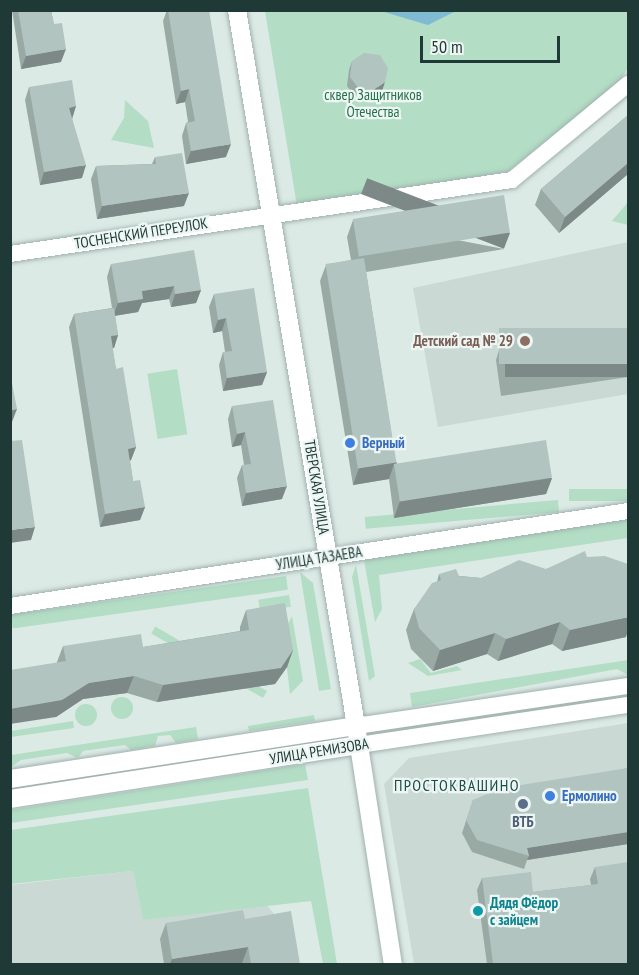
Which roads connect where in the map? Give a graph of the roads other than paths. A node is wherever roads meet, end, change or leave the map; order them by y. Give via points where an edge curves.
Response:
1 (237, 10) edge
2 (628, 84) edge
3 (272, 216) junction
4 (10, 254) edge
5 (628, 511) edge
6 (328, 557) junction
7 (10, 606) edge
8 (628, 686) edge
9 (628, 705) edge
10 (356, 726) junction
11 (359, 745) junction
12 (10, 779) edge
13 (10, 799) edge
14 (393, 964) edge

1 - 3 main road, ТВЕРСКАЯ УЛИЦА
2 - 3 street, ТОСНЕНСКИЙ ПЕРЕУЛОК via 512,180
3 - 4 street, ТОСНЕНСКИЙ ПЕРЕУЛОК
3 - 6 main road, ТВЕРСКАЯ УЛИЦА
5 - 6 street, УЛИЦА ТАЗАЕВА
6 - 7 street, УЛИЦА ТАЗАЕВА
6 - 10 main road, ТВЕРСКАЯ УЛИЦА
8 - 10 street, УЛИЦА РЕМИЗОВА
9 - 11 street, УЛИЦА РЕМИЗОВА
10 - 11 main road, ТВЕРСКАЯ УЛИЦА
10 - 12 main road, УЛИЦА РЕМИЗОВА
11 - 13 main road, УЛИЦА РЕМИЗОВА
11 - 14 main road, ТВЕРСКАЯ УЛИЦА

